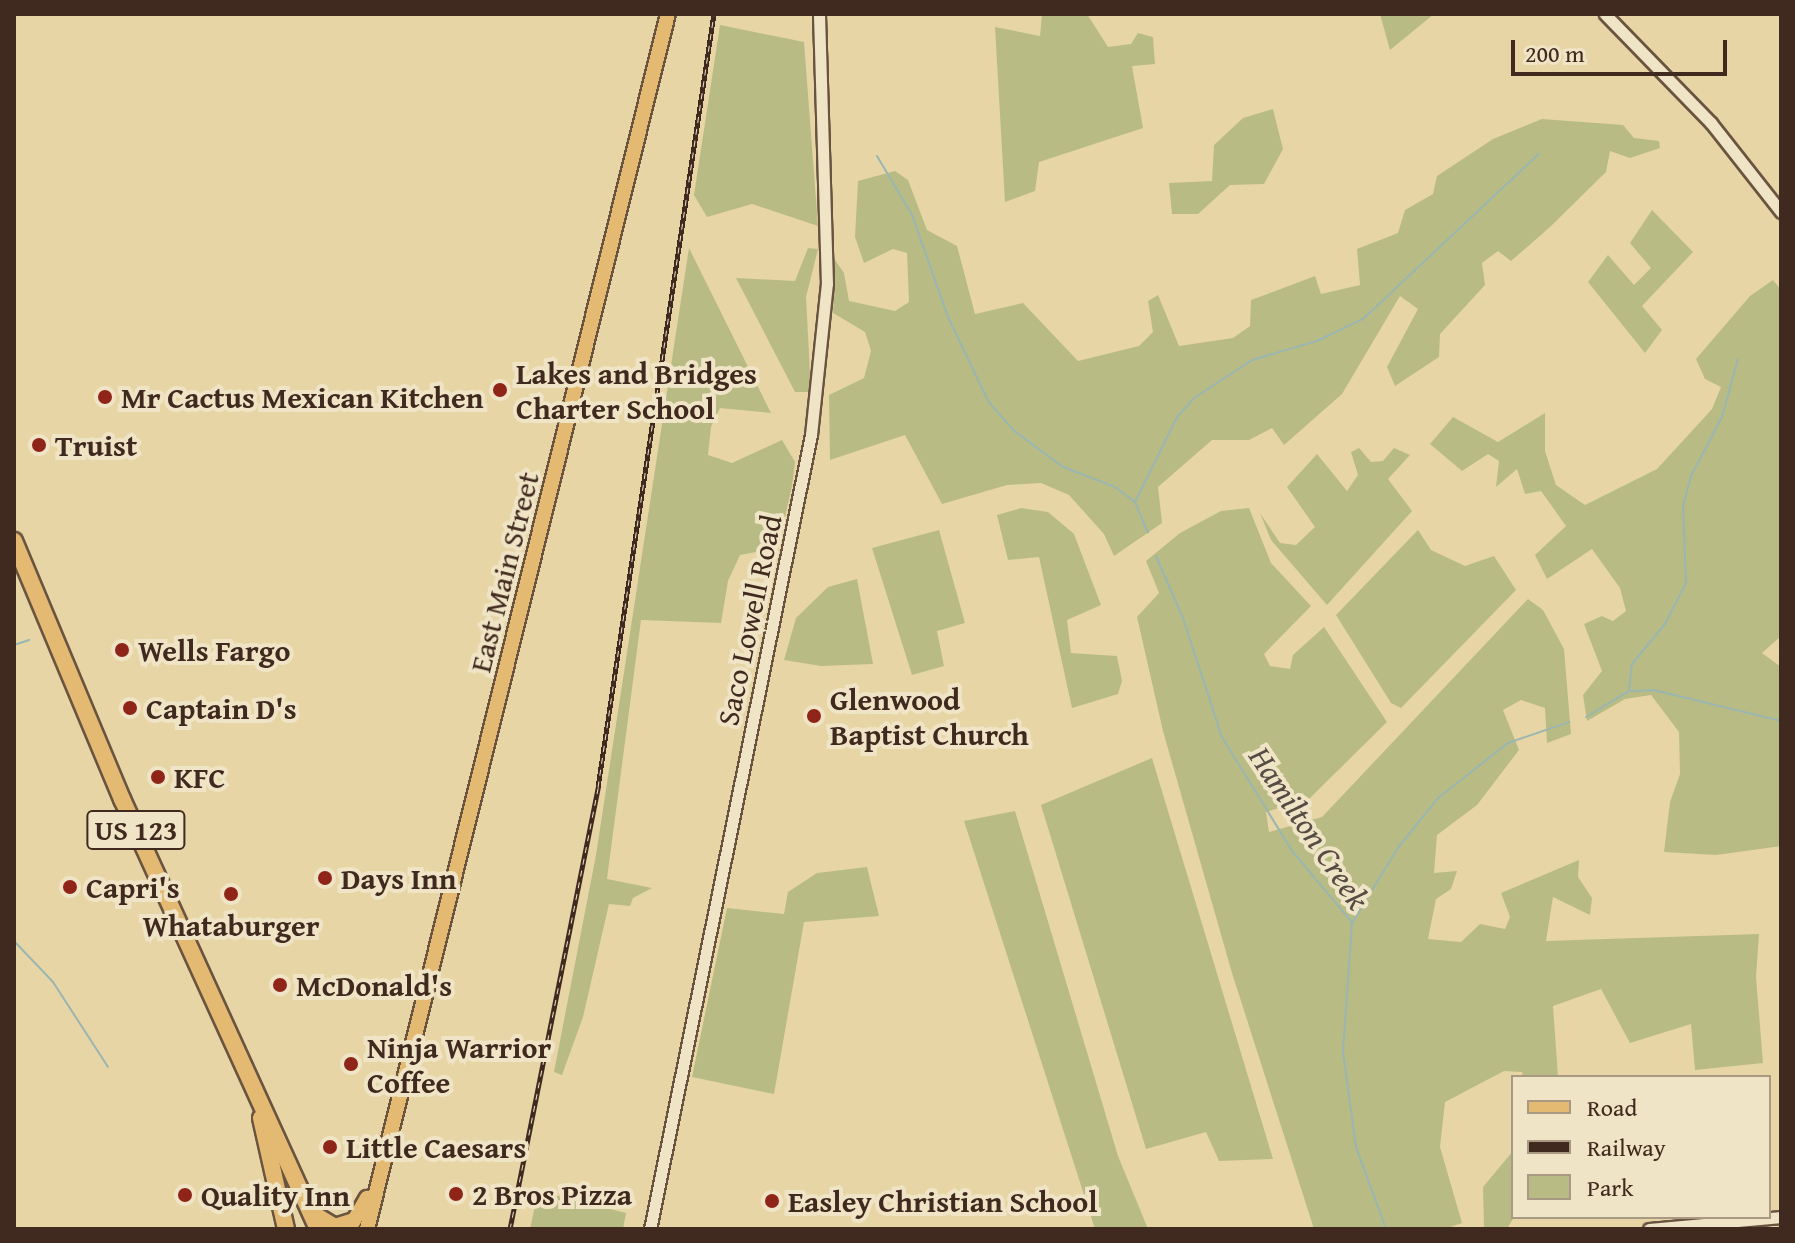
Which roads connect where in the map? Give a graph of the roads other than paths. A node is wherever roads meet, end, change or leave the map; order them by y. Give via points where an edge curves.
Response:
1 (668, 14) edge
2 (819, 14) edge
3 (1605, 14) edge
4 (1781, 212) edge
5 (14, 541) edge
6 (255, 1098) junction
7 (387, 1142) junction
8 (312, 1212) junction
9 (360, 1215) junction
10 (1759, 1219) edge
11 (286, 1229) edge
12 (318, 1229) edge
13 (349, 1229) edge
14 (367, 1229) edge
15 (650, 1229) edge
16 (1649, 1229) edge

1 - 7 main road, East Main Street
2 - 15 street, Saco Lowell Road via 827,284 811,435
3 - 4 street via 1711,123
5 - 6 highway, US 123
6 - 8 highway, US 123
6 - 11 highway, US 123
7 - 9 main road, East Main Street
7 - 14 main road, East Main Street
8 - 9 main road via 335,1226
8 - 12 highway, US 123
9 - 13 main road, East Main Street
10 - 16 street

